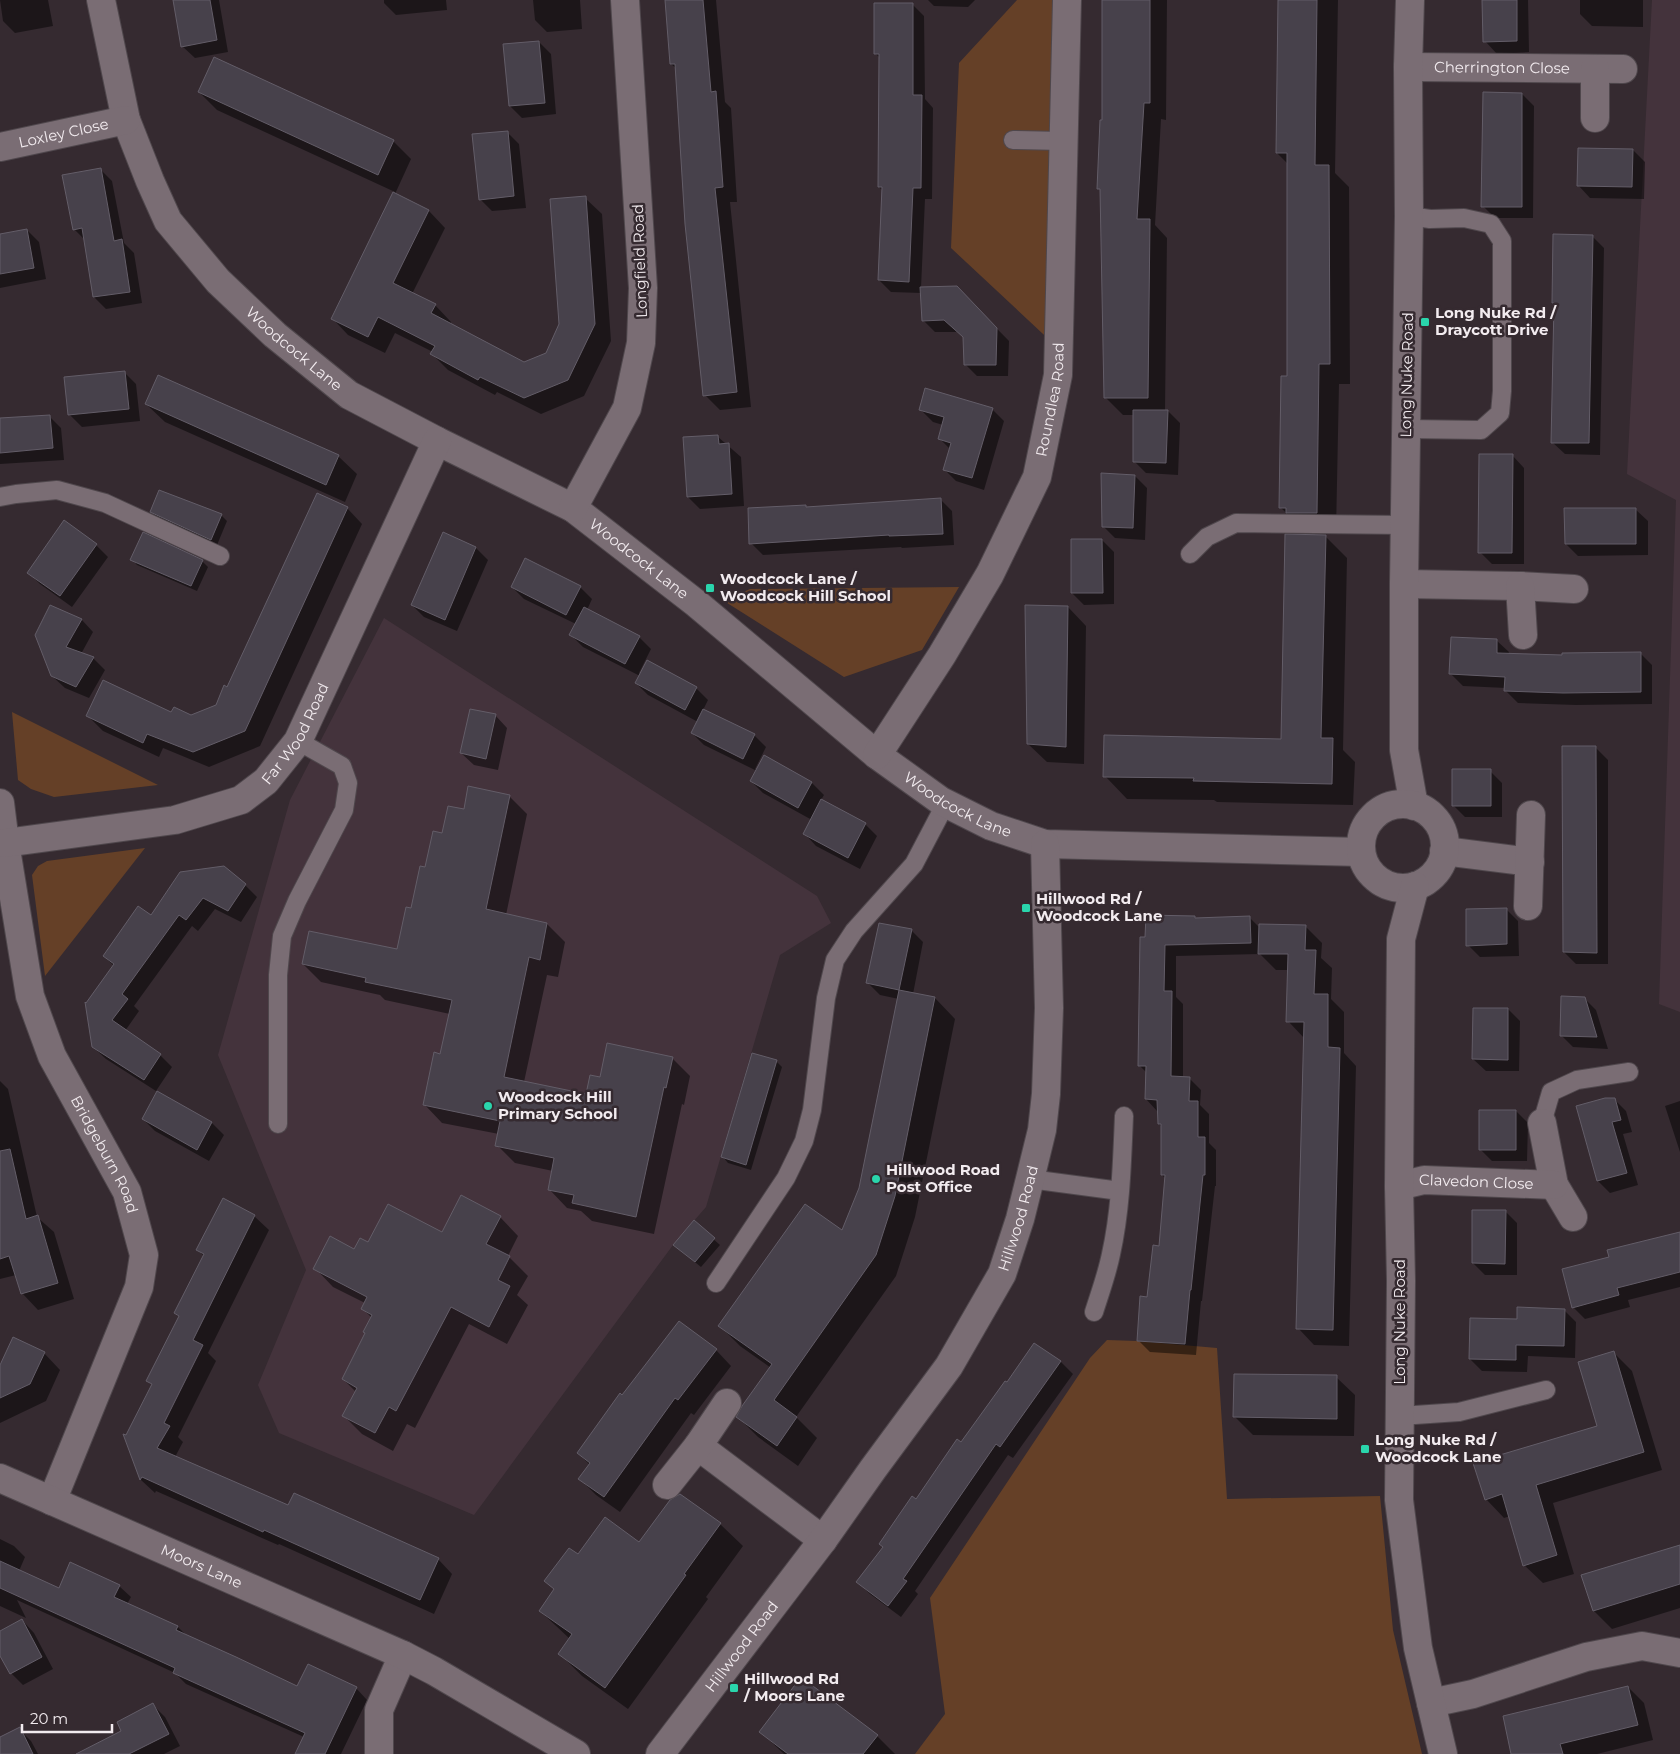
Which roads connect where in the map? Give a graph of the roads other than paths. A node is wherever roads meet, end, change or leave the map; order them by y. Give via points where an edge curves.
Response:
1 (102, 0) edge
2 (625, 0) edge
3 (1067, 0) edge
4 (1410, 0) edge
5 (1408, 66) junction
6 (1595, 69) junction
7 (1623, 69) dead end
8 (1595, 118) dead end
9 (126, 120) junction
10 (1013, 140) dead end
11 (1064, 141) junction
12 (0, 147) edge
13 (1409, 216) junction
14 (1407, 429) junction
15 (438, 441) junction
16 (0, 497) edge
17 (573, 508) junction
18 (1405, 525) junction
19 (1190, 554) dead end
20 (220, 556) dead end
21 (1404, 584) junction
22 (1520, 586) junction
23 (1574, 589) dead end
24 (1523, 635) dead end
25 (298, 741) junction
26 (1404, 750) junction
27 (877, 755) junction
28 (0, 803) edge
29 (946, 803) junction
30 (1414, 806) junction
31 (1383, 808) junction
32 (1532, 815) dead end
33 (5, 843) junction
34 (1044, 844) junction
35 (1444, 851) junction
36 (1361, 852) junction
37 (1530, 862) junction
38 (1383, 883) junction
39 (1415, 886) junction
40 (1528, 906) dead end
41 (1401, 939) junction
42 (1629, 1072) dead end
43 (1124, 1116) dead end
44 (1542, 1123) joint
45 (278, 1124) dead end
46 (1030, 1178) junction
47 (1554, 1185) junction
48 (1399, 1186) junction
49 (1120, 1191) junction
50 (1573, 1218) dead end
51 (716, 1283) dead end
52 (1094, 1312) dead end
53 (1546, 1390) dead end
54 (727, 1403) dead end
55 (1400, 1416) junction
56 (698, 1446) junction
57 (0, 1478) edge
58 (667, 1485) dead end
59 (52, 1501) junction
60 (823, 1540) junction
61 (1680, 1653) edge
62 (403, 1655) junction
63 (1431, 1703) junction
64 (379, 1754) edge
65 (576, 1754) edge
66 (660, 1754) edge
67 (1444, 1754) edge

1 - 9 street, Woodcock Lane
2 - 17 street, Longfield Road via 644,288 641,343 628,408
3 - 11 street, Roundlea Road
4 - 5 street, Long Nuke Road
5 - 6 street, Cherrington Close
5 - 13 street, Long Nuke Road
6 - 7 street, Cherrington Close
6 - 8 street
9 - 12 street, Loxley Close
9 - 15 street, Woodcock Lane via 168,221 218,282 275,335 349,395
10 - 11 lane
11 - 27 street, Roundlea Road via 1058,375 1037,476 990,574
13 - 14 street, Long Nuke Road
13 - 14 lane via 1464,218 1491,224 1502,241 1502,391 1500,413 1481,430
14 - 18 street, Long Nuke Road
15 - 17 street, Woodcock Lane
15 - 25 street, Far Wood Road
16 - 20 lane via 57,490 105,503
17 - 27 street, Woodcock Lane via 697,604
18 - 19 lane via 1236,523 1207,536
18 - 21 street, Long Nuke Road
21 - 22 street
21 - 26 street, Long Nuke Road
22 - 23 street
22 - 24 street
25 - 33 street, Far Wood Road via 266,781 241,800 175,820
25 - 45 lane via 342,766 348,783 344,810 282,936 278,975
26 - 30 street, Long Nuke Road
26 - 31 street, Long Nuke Road
27 - 29 street, Woodcock Lane
28 - 33 street, Bridgeburn Road
29 - 34 street, Woodcock Lane via 991,826
29 - 51 lane via 914,864 854,931 835,960 826,998 812,1110 804,1141 786,1178
30 - 31 street via 1404,804
30 - 35 street via 1424,810 1440,826
31 - 36 street, Long Nuke Road via 1366,827
32 - 37 street
33 - 59 street, Bridgeburn Road via 30,996 52,1056 127,1192 144,1255 139,1287
34 - 36 street, Woodcock Lane
34 - 46 street, Hillwood Road via 1049,1008 1046,1094 1042,1130
35 - 37 street
35 - 39 street via 1437,870 1428,880
36 - 38 street, Long Nuke Road via 1372,875
37 - 40 street
38 - 39 street via 1393,887
38 - 41 street, Long Nuke Road
39 - 41 street, Long Nuke Road
41 - 48 street, Long Nuke Road
42 - 44 lane via 1577,1080 1551,1092
43 - 49 lane
44 - 47 street, Clavedon Close
46 - 49 lane
46 - 60 street, Hillwood Road via 1002,1274 949,1366
47 - 48 street, Clavedon Close via 1424,1180
47 - 50 street, Clavedon Close
48 - 55 street, Long Nuke Road
49 - 52 lane via 1111,1254
53 - 55 lane via 1479,1409
54 - 56 street
55 - 63 street, Long Nuke Road via 1399,1500 1418,1648
56 - 58 street
56 - 60 street
57 - 59 street, Moors Lane
59 - 62 street, Moors Lane
60 - 66 street, Hillwood Road
61 - 63 street via 1642,1646 1586,1656 1473,1694
62 - 64 street via 380,1710
62 - 65 street, Moors Lane
63 - 67 street, Long Nuke Road

